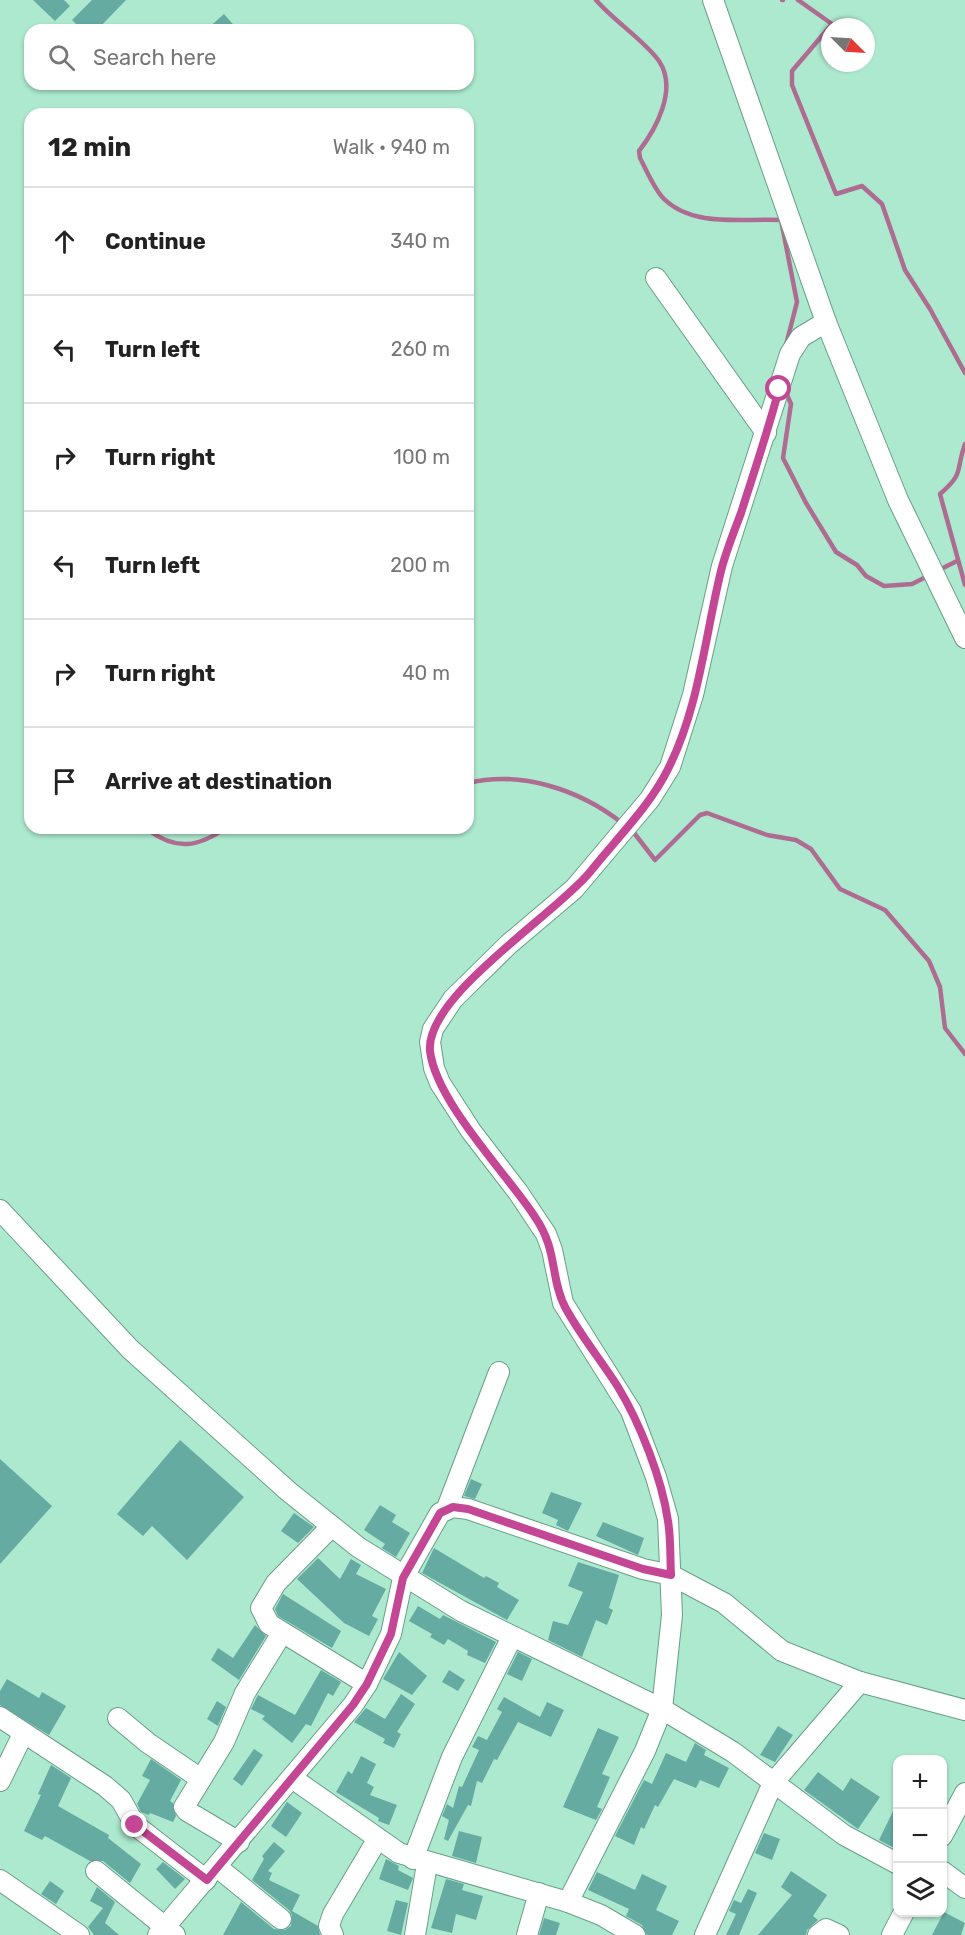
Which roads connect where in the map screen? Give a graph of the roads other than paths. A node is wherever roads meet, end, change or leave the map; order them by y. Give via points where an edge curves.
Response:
1 (713, 0) edge
2 (656, 278) dead end
3 (826, 322) junction
4 (766, 433) junction
5 (965, 638) edge
6 (0, 1210) edge
7 (499, 1371) dead end
8 (447, 1509) junction
9 (331, 1527) junction
10 (671, 1575) junction
11 (403, 1578) junction
12 (282, 1633) junction
13 (512, 1637) junction
14 (860, 1682) junction
15 (367, 1684) junction
16 (662, 1709) junction
17 (965, 1710) edge
18 (0, 1717) edge
19 (118, 1718) dead end
20 (23, 1734) junction
21 (292, 1778) junction
22 (201, 1779) junction
23 (0, 1781) edge
24 (773, 1783) junction
25 (965, 1793) edge
26 (947, 1827) edge
27 (377, 1840) junction
28 (239, 1842) junction
29 (420, 1861) junction
30 (895, 1863) edge
31 (96, 1871) dead end
32 (212, 1874) junction
33 (947, 1875) edge
34 (0, 1880) edge
35 (965, 1888) edge
36 (539, 1893) junction
37 (568, 1902) junction
38 (901, 1917) edge
39 (281, 1919) dead end
40 (166, 1933) edge
41 (79, 1935) edge
42 (333, 1935) edge
43 (415, 1935) edge
44 (527, 1935) edge
45 (635, 1935) edge
46 (705, 1935) edge
47 (818, 1935) edge
48 (839, 1935) edge
49 (892, 1935) edge

1 - 3 street
2 - 4 street
3 - 4 street via 809,330 794,345
3 - 5 street via 898,500
4 - 10 street via 722,567 693,695 670,767 650,799 574,889 509,944 453,999 430,1042 440,1083 546,1234 563,1303 631,1411 666,1510
6 - 9 street via 130,1349
7 - 8 street
8 - 10 street via 468,1509
8 - 11 street via 440,1513
9 - 11 street
9 - 12 street via 264,1600 264,1619
10 - 14 street via 724,1603 782,1651
10 - 16 street via 672,1615
11 - 13 street
11 - 15 street via 391,1634
12 - 15 street
12 - 22 street via 245,1693 224,1742
13 - 16 street
13 - 29 street via 452,1757
14 - 17 street
14 - 24 street
15 - 21 street
16 - 24 street via 733,1752
16 - 37 street via 645,1751
18 - 20 street
19 - 22 street
20 - 23 street
20 - 32 street via 105,1786 121,1800 135,1825
21 - 27 street
21 - 28 street
22 - 28 street via 185,1808
24 - 30 street via 844,1834
24 - 46 street
25 - 26 street
27 - 29 street
27 - 42 street via 333,1914 329,1926
28 - 32 street
29 - 36 street
29 - 43 street
31 - 40 street
32 - 39 street
32 - 40 street
33 - 35 street
34 - 41 street
36 - 37 street
36 - 44 street
37 - 45 street
38 - 49 street
47 - 48 street via 826,1929

